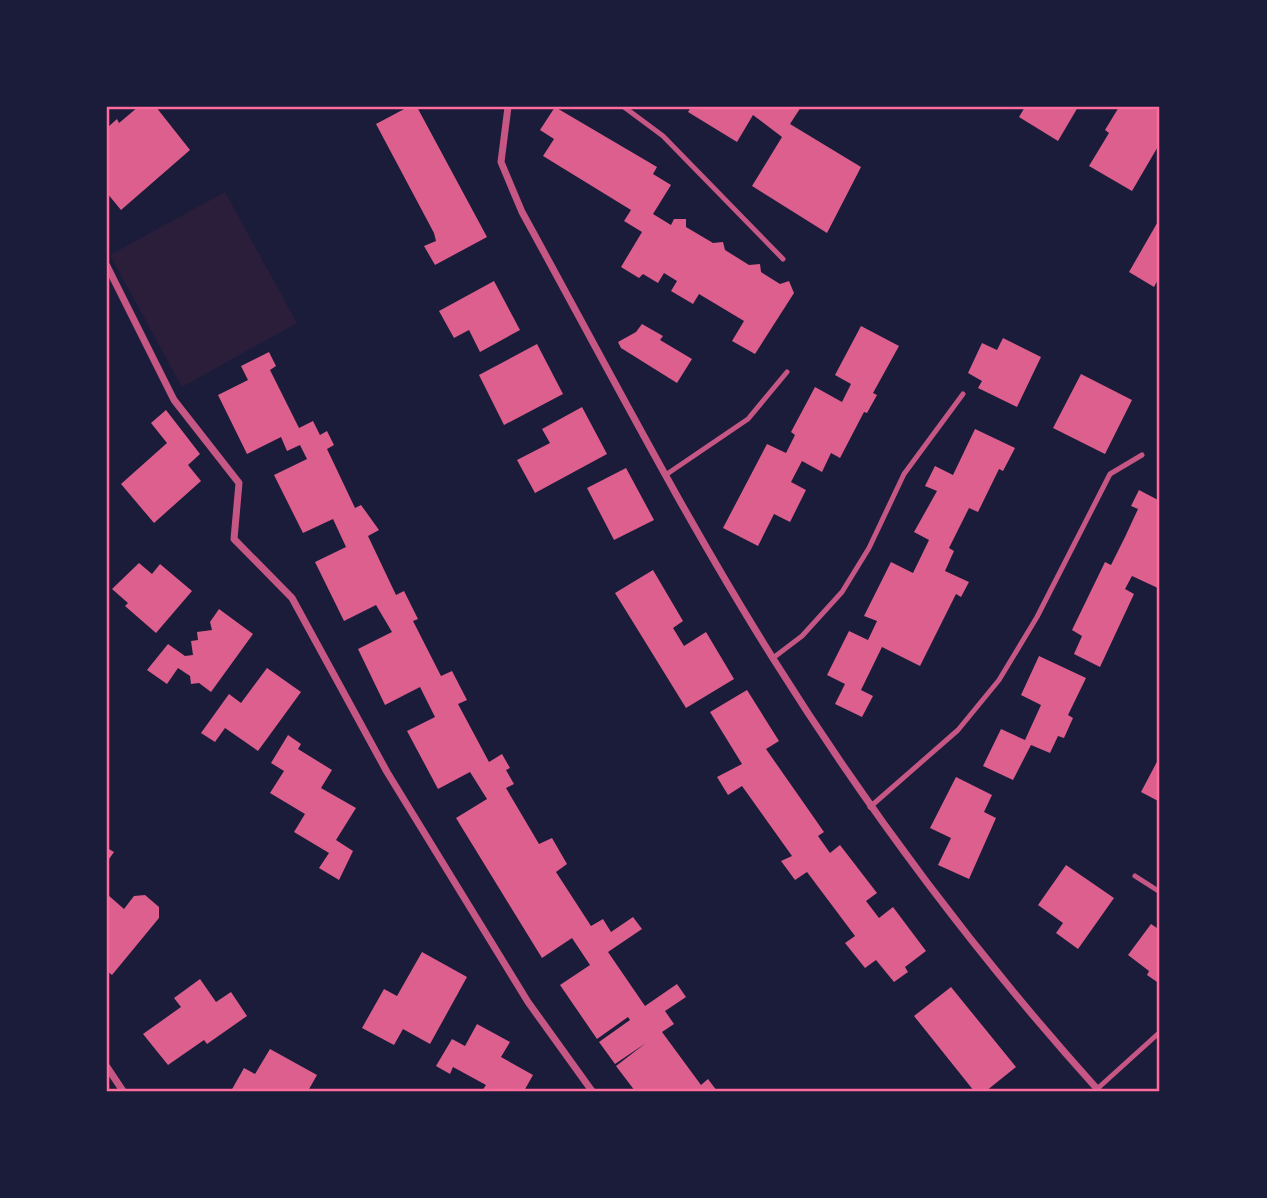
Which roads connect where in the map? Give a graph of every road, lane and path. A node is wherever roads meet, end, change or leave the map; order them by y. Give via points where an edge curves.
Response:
1 (508, 107) edge
2 (624, 107) edge
3 (783, 259) dead end
4 (107, 266) edge
5 (787, 372) dead end
6 (963, 394) dead end
7 (1142, 455) dead end
8 (667, 474) junction
9 (773, 658) junction
10 (870, 807) junction
11 (1135, 876) dead end
12 (1160, 892) edge
13 (1160, 1032) edge
14 (107, 1067) edge
15 (1098, 1090) edge
16 (123, 1091) edge
17 (592, 1091) edge

1 - 8 street via 501,162 522,212
2 - 3 lane via 663,136
4 - 17 street via 174,400 239,483 234,539 292,598 394,783 528,1002
5 - 8 lane via 748,419
6 - 9 lane via 904,474 842,592 802,636
7 - 10 lane via 1110,474 1037,617 999,680 958,730
8 - 9 street
9 - 10 street
10 - 15 street via 971,942
11 - 12 lane
13 - 15 lane
14 - 16 street

